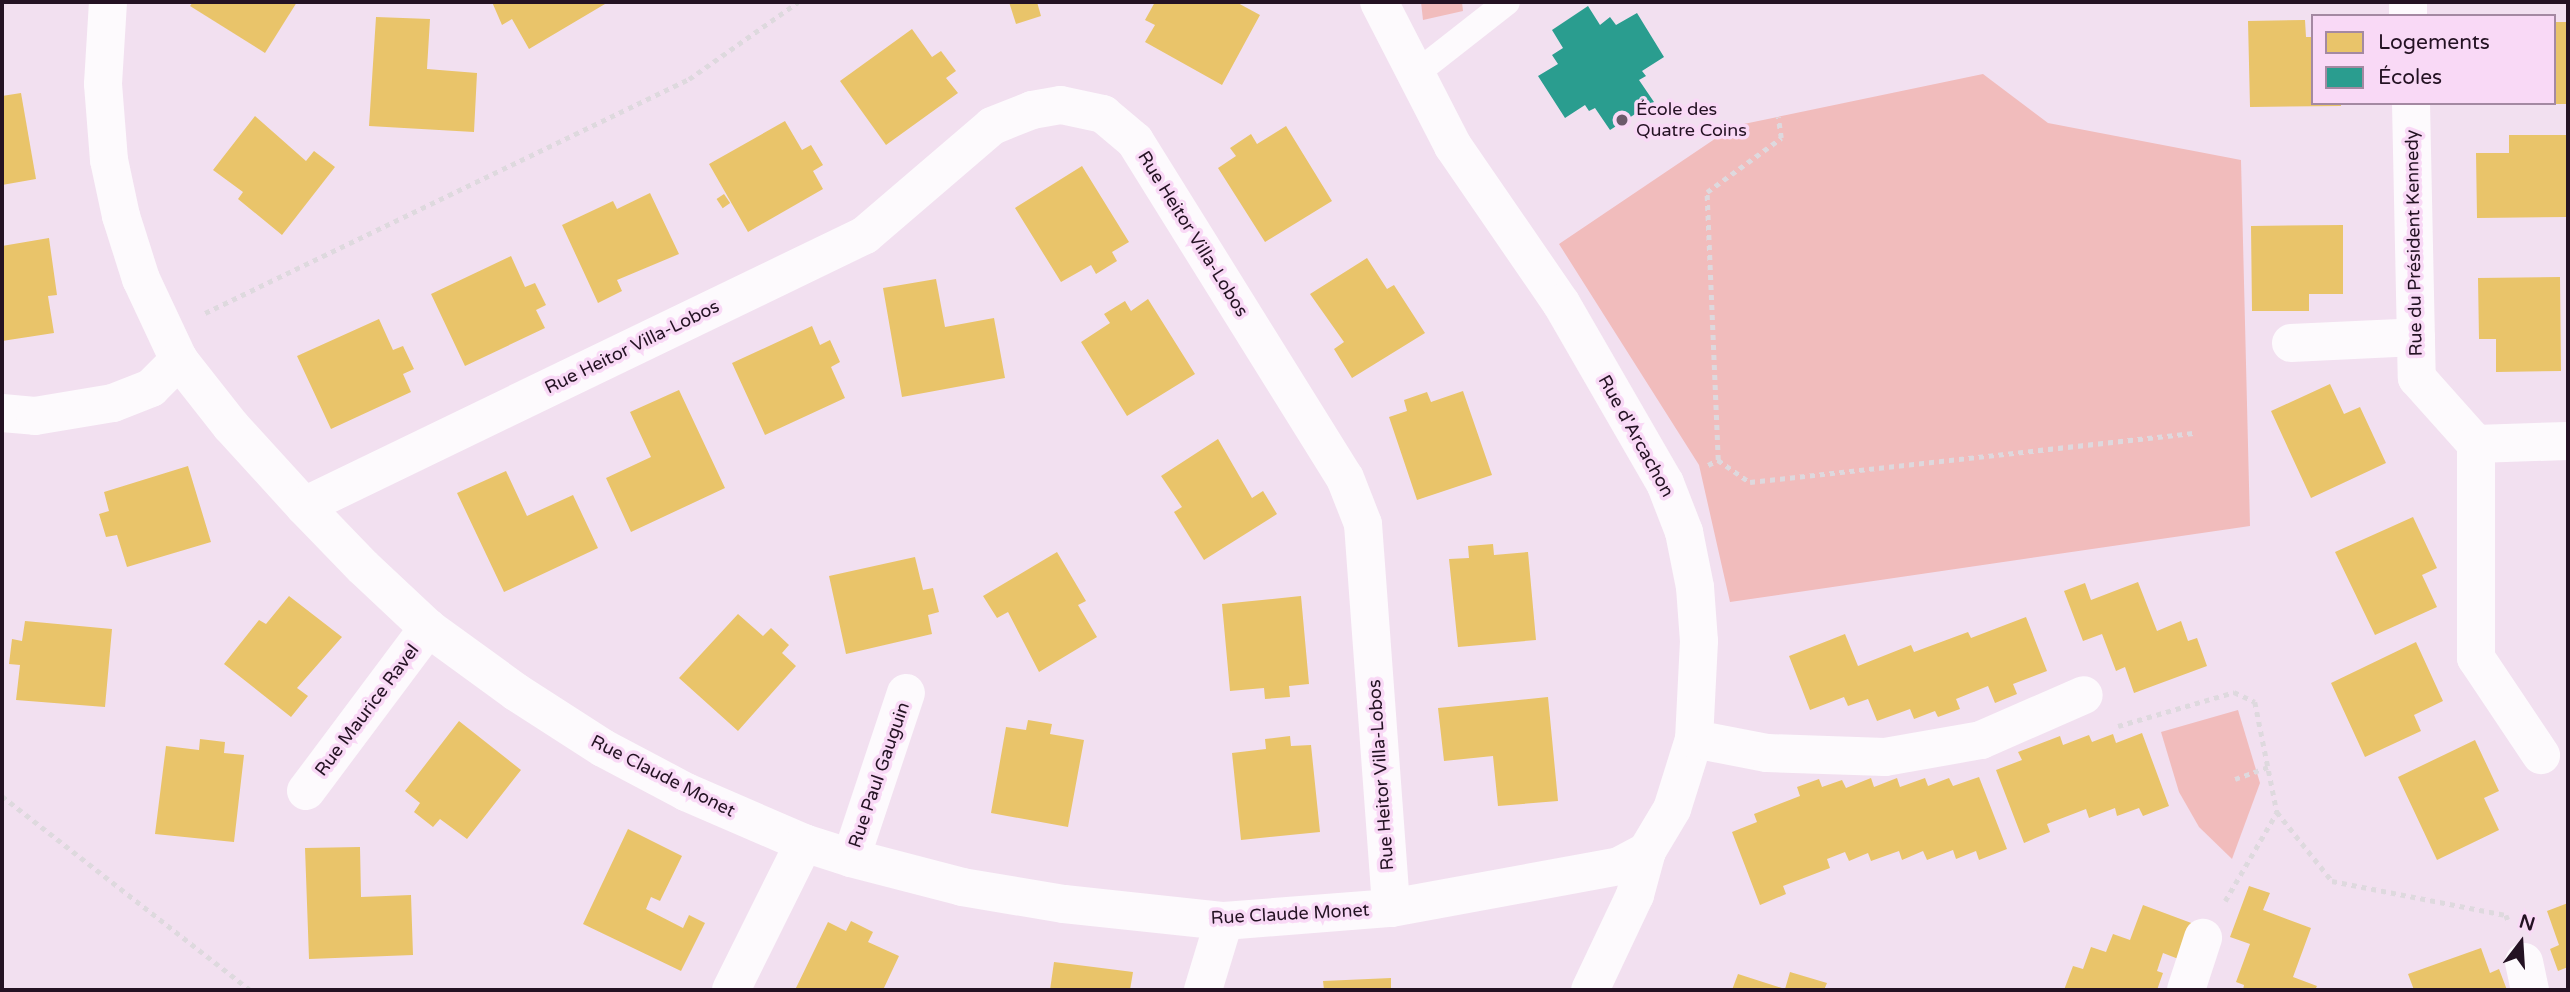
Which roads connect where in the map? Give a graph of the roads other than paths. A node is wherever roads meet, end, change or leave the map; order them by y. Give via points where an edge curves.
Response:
1 (108, 2) edge
2 (1380, 2) edge
3 (1507, 2) edge
4 (1414, 75) junction
5 (2411, 105) edge
6 (2416, 337) junction
7 (2291, 343) dead end
8 (179, 360) junction
9 (2, 413) edge
10 (2568, 441) edge
11 (2476, 444) junction
12 (304, 506) junction
13 (428, 628) junction
14 (906, 693) dead end
15 (2084, 695) road end
16 (1694, 739) junction
17 (2541, 755) dead end
18 (306, 792) dead end
19 (804, 843) junction
20 (1647, 851) junction
21 (851, 858) junction
22 (1391, 908) junction
23 (1224, 921) junction
24 (2203, 938) road end
25 (731, 990) edge
26 (1203, 990) edge
27 (1590, 990) edge
28 (2186, 990) edge

1 - 8 street, Rue Claude Monet via 103,84 109,160 141,279
2 - 4 street, Rue d'Arcachon
3 - 4 lane
4 - 16 street, Rue d'Arcachon via 1452,146 1560,303 1665,484 1684,532 1695,587 1699,641
5 - 6 street, Rue du Président Kennedy
6 - 7 street
6 - 11 street, Rue du Président Kennedy via 2417,378
8 - 9 street via 151,388 114,403 36,416
8 - 12 street, Rue Claude Monet
10 - 11 street
11 - 17 street via 2476,658
12 - 13 street, Rue Claude Monet
12 - 22 street, Rue Heitor Villa-Lobos via 865,235 992,126 1032,110 1061,105 1103,114 1135,141 1345,478 1363,524
13 - 18 street, Rue Maurice Ravel
13 - 19 street, Rue Claude Monet via 603,748 686,792
14 - 21 street, Rue Paul Gauguin
15 - 16 street via 1980,740 1885,757 1767,753
16 - 20 street, Rue d'Arcachon via 1672,809
19 - 21 street, Rue Claude Monet
19 - 25 street
20 - 22 street, Rue Claude Monet via 1619,866
20 - 27 street, Rue d'Arcachon via 1634,895
21 - 23 street, Rue Claude Monet via 962,887 1064,904
22 - 23 street, Rue Claude Monet
23 - 26 street
24 - 28 street

